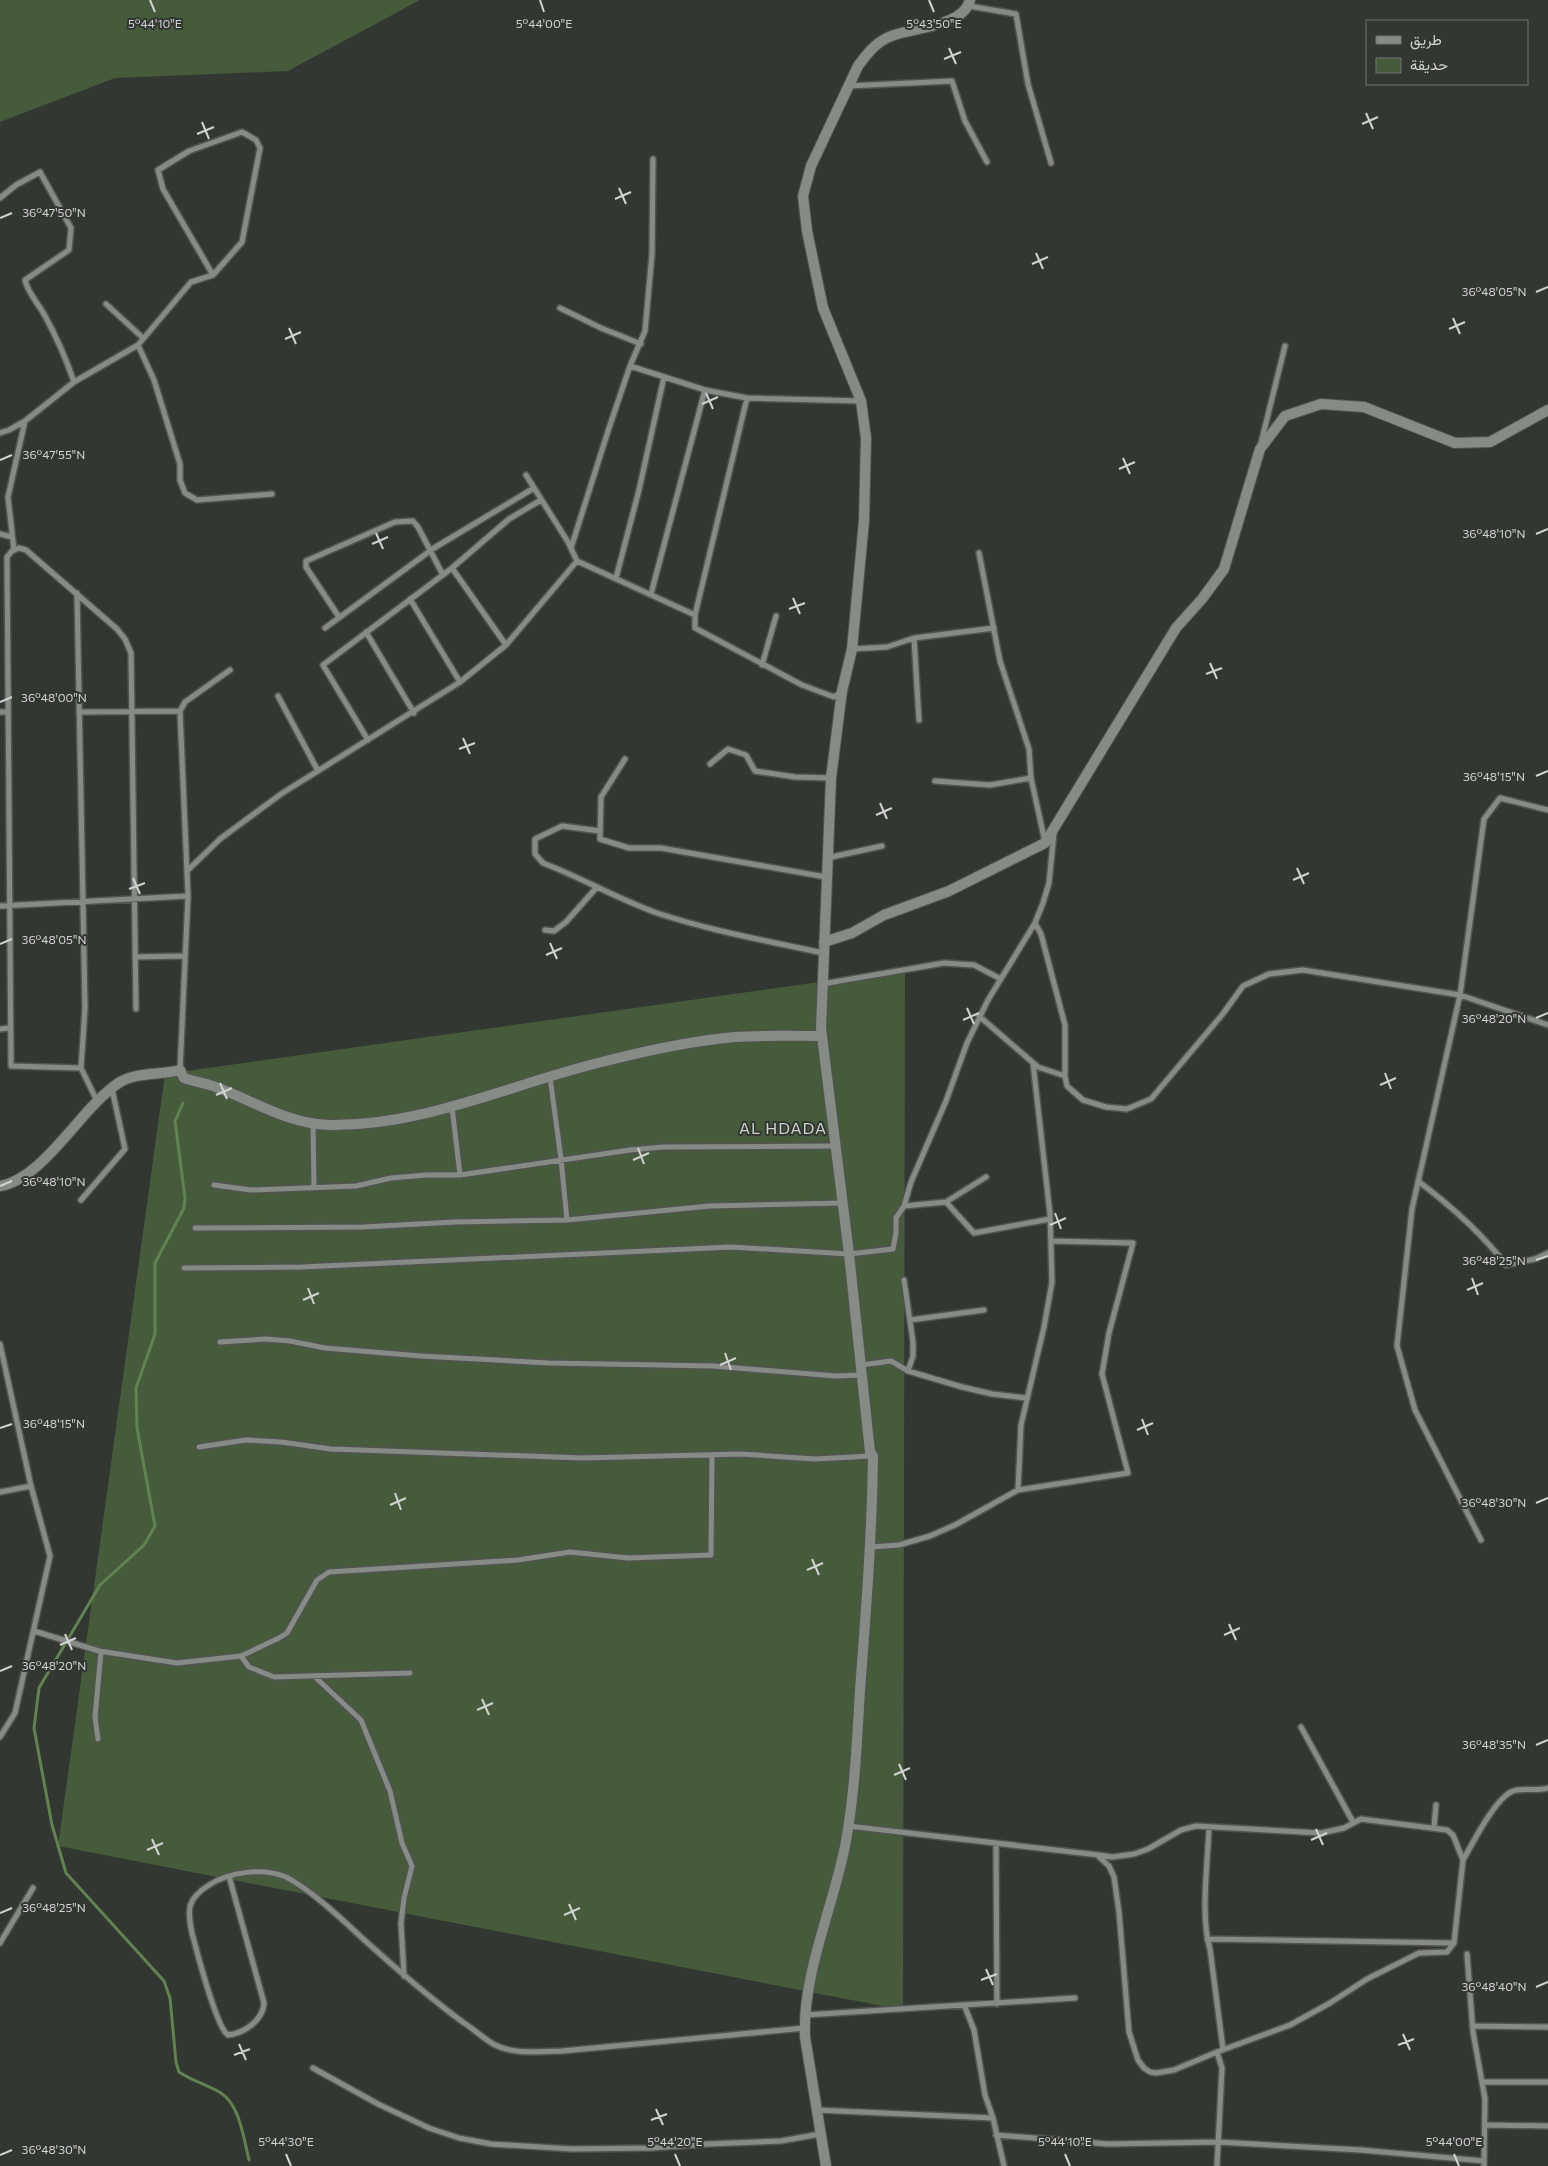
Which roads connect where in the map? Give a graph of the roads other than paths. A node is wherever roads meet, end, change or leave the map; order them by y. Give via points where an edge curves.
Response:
1 (969, 3) edge
2 (848, 86) junction
3 (653, 159) dead end
4 (987, 162) dead end
5 (1051, 163) dead end
6 (0, 198) edge
7 (213, 275) junction
8 (106, 304) dead end
9 (560, 308) dead end
10 (143, 338) junction
11 (641, 344) junction
12 (138, 346) junction
13 (1286, 346) dead end
14 (630, 366) junction
15 (664, 377) junction
16 (74, 382) junction
17 (705, 390) junction
18 (747, 398) junction
19 (861, 401) junction
20 (1548, 410) edge
21 (24, 421) junction
22 (0, 432) edge
23 (1260, 449) junction
24 (526, 475) dead end
25 (534, 488) junction
26 (272, 494) dead end
27 (541, 500) junction
28 (0, 534) edge
29 (12, 537) junction
30 (571, 548) junction
31 (14, 550) junction
32 (430, 550) junction
33 (978, 553) dead end
34 (577, 561) junction
35 (452, 568) junction
36 (443, 575) junction
37 (616, 578) junction
38 (77, 593) junction
39 (651, 594) junction
40 (410, 599) junction
41 (695, 615) junction
42 (776, 616) dead end
43 (339, 617) junction
44 (325, 628) dead end
45 (994, 628) junction
46 (366, 632) junction
47 (914, 638) junction
48 (506, 645) junction
49 (852, 649) junction
50 (762, 665) junction
51 (230, 670) dead end
52 (460, 682) junction
53 (842, 691) junction
54 (278, 696) dead end
55 (132, 711) junction
56 (180, 711) junction
57 (0, 712) edge
58 (8, 712) junction
59 (79, 712) junction
60 (414, 713) junction
61 (918, 720) dead end
62 (368, 740) junction
63 (625, 759) dead end
64 (710, 764) dead end
65 (318, 771) junction
66 (831, 778) junction
67 (1031, 778) junction
68 (935, 781) dead end
69 (1548, 810) edge
70 (1055, 828) junction
71 (600, 831) junction
72 (1045, 843) junction
73 (882, 846) dead end
74 (827, 858) junction
75 (188, 870) junction
76 (826, 877) junction
77 (597, 887) junction
78 (188, 896) junction
79 (134, 899) junction
80 (83, 902) junction
81 (0, 906) edge
82 (10, 906) junction
83 (1035, 923) junction
84 (545, 930) dead end
85 (824, 942) junction
86 (823, 953) junction
87 (184, 956) junction
88 (135, 957) junction
89 (1001, 979) junction
90 (822, 984) junction
91 (1460, 995) junction
92 (136, 1009) dead end
93 (979, 1016) junction
94 (1548, 1025) edge
95 (9, 1028) junction
96 (0, 1030) edge
97 (822, 1036) junction
98 (1033, 1063) junction
99 (81, 1068) junction
100 (180, 1070) junction
101 (1065, 1076) junction
102 (550, 1077) junction
103 (112, 1089) junction
104 (97, 1102) junction
105 (452, 1107) junction
106 (312, 1123) junction
107 (836, 1146) junction
108 (561, 1159) junction
109 (460, 1175) junction
110 (986, 1177) dead end
111 (1418, 1181) junction
112 (214, 1185) dead end
113 (0, 1186) edge
114 (314, 1187) junction
115 (81, 1200) dead end
116 (946, 1202) junction
117 (843, 1203) junction
118 (904, 1206) junction
119 (1050, 1219) junction
120 (567, 1220) junction
121 (195, 1228) dead end
122 (1051, 1241) junction
123 (1548, 1252) edge
124 (849, 1254) junction
125 (184, 1268) dead end
126 (904, 1280) dead end
127 (984, 1310) dead end
128 (910, 1320) junction
129 (220, 1342) dead end
130 (0, 1344) edge
131 (861, 1370) junction
132 (908, 1371) junction
133 (1026, 1398) junction
134 (198, 1447) dead end
135 (712, 1455) junction
136 (873, 1456) junction
137 (31, 1486) junction
138 (1018, 1490) junction
139 (0, 1492) edge
140 (1481, 1540) dead end
141 (870, 1547) junction
142 (34, 1631) junction
143 (101, 1652) junction
144 (241, 1656) junction
145 (410, 1673) dead end
146 (314, 1676) junction
147 (1301, 1727) dead end
148 (0, 1737) edge
149 (98, 1739) dead end
150 (1548, 1788) edge
151 (1436, 1805) dead end
152 (1354, 1822) junction
153 (848, 1826) junction
154 (1209, 1827) junction
155 (1434, 1827) junction
156 (996, 1843) junction
157 (1097, 1855) junction
158 (1463, 1860) junction
159 (229, 1876) junction
160 (32, 1888) dead end
161 (1207, 1939) junction
162 (0, 1943) edge
163 (1454, 1943) junction
164 (1467, 1954) dead end
165 (404, 1976) junction
166 (1074, 1998) dead end
167 (997, 2004) junction
168 (965, 2007) junction
169 (806, 2015) junction
170 (1472, 2026) junction
171 (1548, 2027) edge
172 (805, 2028) junction
173 (1223, 2049) junction
174 (1217, 2052) junction
175 (313, 2068) dead end
176 (1482, 2082) junction
177 (1548, 2082) edge
178 (816, 2110) junction
179 (993, 2118) junction
180 (1485, 2125) junction
181 (1548, 2126) edge
182 (820, 2134) junction
183 (996, 2135) junction
184 (1217, 2142) junction
185 (1484, 2163) edge
186 (826, 2166) edge
187 (1004, 2166) edge
188 (1216, 2166) edge

1 - 2 main road via 946,23 897,34 876,44 858,66
1 - 5 street via 1016,14 1028,84
2 - 4 street via 952,82 965,122
2 - 19 main road via 810,166 803,196 823,308
3 - 11 street via 652,254
6 - 16 street via 40,172 71,228 69,250 25,280 26,288 62,348
7 - 7 street via 163,189 158,170 189,151 242,132 256,140 260,148 242,242
7 - 10 street via 191,282
8 - 10 street
9 - 11 street
10 - 12 street
11 - 14 street
12 - 16 street
12 - 26 street via 154,380 180,464 180,480 185,493 197,500
13 - 23 street
14 - 15 street
14 - 30 street
15 - 17 street
15 - 37 street
16 - 21 street
17 - 18 street
17 - 39 street
18 - 19 street
18 - 41 street
19 - 49 main road via 866,438 865,511
20 - 23 main road via 1490,442 1455,444 1364,407 1321,404 1285,416
21 - 22 street
21 - 29 street via 8,497
23 - 70 main road via 1224,569 1176,628
24 - 25 street
25 - 27 street
25 - 32 street
27 - 30 street
27 - 35 street via 509,519
28 - 29 street
29 - 31 street
30 - 34 street
31 - 38 street via 26,550
31 - 58 street via 7,557
32 - 36 street
32 - 43 street
32 - 43 street via 413,521 395,522 306,561 306,567
33 - 45 street
34 - 37 street
34 - 48 street
35 - 36 street
35 - 48 street
36 - 40 street
37 - 39 street
38 - 55 street via 117,629 127,644 131,653
38 - 59 street
39 - 41 street
40 - 46 street
40 - 52 street
41 - 50 street via 695,628
42 - 50 street
43 - 44 street
45 - 47 street
45 - 67 street via 1000,661 1029,749
46 - 60 street
46 - 62 street via 323,665
47 - 49 street via 887,647
47 - 61 street
48 - 52 street
49 - 53 main road
50 - 53 street via 834,697
51 - 56 street via 185,702
52 - 60 street
53 - 66 main road
54 - 65 street
55 - 56 street
55 - 59 street
55 - 79 street
56 - 75 street
57 - 58 street
58 - 82 street
59 - 80 street
60 - 62 street
62 - 65 street
63 - 71 street via 601,797
64 - 66 street via 728,748 746,755 755,772
65 - 75 street via 220,839
66 - 74 main road
67 - 68 street via 990,784
67 - 72 street
69 - 91 street via 1500,798 1484,820
70 - 72 main road
70 - 83 street via 1049,883
71 - 76 street via 600,839 629,848 661,848
71 - 77 street via 562,826 535,839 535,854 542,863
72 - 85 main road via 949,891
73 - 74 street
74 - 76 main road
75 - 78 street
76 - 85 main road
77 - 84 street via 566,922 554,931
77 - 86 street via 630,903 690,923
78 - 79 street
78 - 87 street
79 - 80 street
79 - 88 street
80 - 82 street
80 - 99 street via 85,1008
81 - 82 street
82 - 95 street
83 - 89 street
83 - 101 street via 1041,934 1065,1025
85 - 86 main road
86 - 90 main road
87 - 88 street
87 - 100 street
88 - 92 street
89 - 90 street via 974,965 944,963
89 - 93 street
90 - 97 main road
91 - 94 street
91 - 101 street via 1303,970 1269,974 1243,986 1151,1100 1127,1109 1106,1107 1082,1100 1067,1086
91 - 111 street
93 - 98 street
93 - 118 street
95 - 96 street
95 - 99 street via 11,1066
97 - 102 main road via 716,1039 644,1051
97 - 107 main road
98 - 101 street
98 - 119 street
99 - 104 street
100 - 103 main road via 131,1078
100 - 106 main road via 184,1078 213,1086 285,1118
102 - 105 main road
102 - 108 street
103 - 104 main road
103 - 115 street via 124,1150
104 - 113 main road via 33,1170
105 - 106 main road via 394,1119 329,1125
105 - 109 street
106 - 114 street
107 - 108 street via 663,1147
107 - 117 main road
108 - 109 street
108 - 120 street
109 - 114 street via 426,1175 356,1186
110 - 116 street
111 - 123 street via 1450,1205 1487,1240 1506,1265 1535,1259
111 - 140 street via 1397,1346 1415,1410
112 - 114 street via 251,1190
116 - 118 street
116 - 119 street via 974,1233
117 - 120 street via 710,1206
117 - 124 main road
118 - 124 street via 896,1218 893,1249
119 - 122 street
120 - 121 street via 326,1228
122 - 133 street via 1050,1298
122 - 138 street via 1133,1243 1109,1333 1102,1374 1128,1473
124 - 125 street via 732,1247 302,1267
124 - 131 main road
126 - 128 street
127 - 128 street
128 - 132 street via 913,1356
129 - 131 street via 266,1339 325,1348 421,1356 549,1363 713,1366 836,1376
130 - 137 street
131 - 132 street via 891,1361
131 - 136 main road
132 - 133 street via 992,1394
133 - 138 street via 1019,1433
134 - 135 street via 246,1440 331,1449 582,1458
135 - 136 street via 816,1459
135 - 144 street via 711,1556 628,1558 570,1552 509,1561 329,1572 317,1580 287,1632
136 - 141 main road
137 - 139 street
137 - 142 street via 50,1556
138 - 141 street via 930,1536 899,1545
141 - 153 main road
142 - 143 street
142 - 148 street via 15,1714
143 - 144 street via 178,1662
143 - 149 street via 95,1717
144 - 146 street via 249,1667 274,1677
145 - 146 street
146 - 165 street via 360,1720 390,1791 402,1843 412,1866 401,1923
147 - 152 street
150 - 158 street via 1514,1791 1504,1798 1481,1827
151 - 155 street
152 - 154 street via 1321,1833
152 - 155 street via 1361,1819
153 - 156 street
153 - 169 main road via 816,1956
154 - 157 street via 1189,1826 1148,1849 1127,1856
154 - 161 street
155 - 158 street via 1454,1835
156 - 157 street
156 - 167 street
157 - 174 street via 1109,1866 1115,1880 1128,2024 1140,2064 1150,2072 1165,2072
158 - 163 street
159 - 159 street via 264,2003 262,2014 255,2022 228,2035 217,2018 188,1911 195,1896 210,1884
159 - 165 street via 256,1872 285,1877 338,1916
160 - 162 street
161 - 163 street
161 - 173 street
163 - 173 street via 1447,1952 1419,1953 1367,1979 1290,2025
164 - 170 street
165 - 172 street via 497,2046 514,2051 562,2051
166 - 167 street
167 - 168 street
168 - 169 street
168 - 179 street via 974,2030 985,2095
169 - 172 main road
170 - 171 street
170 - 176 street
172 - 178 main road
173 - 174 street
174 - 184 street via 1222,2068
175 - 182 street via 429,2128 491,2144 650,2148 781,2141
176 - 177 street
176 - 180 street
178 - 179 street
178 - 182 main road
179 - 183 street
180 - 181 street
180 - 185 street
182 - 186 main road
183 - 184 street via 1108,2144
183 - 187 street
184 - 185 street via 1361,2150
184 - 188 street

